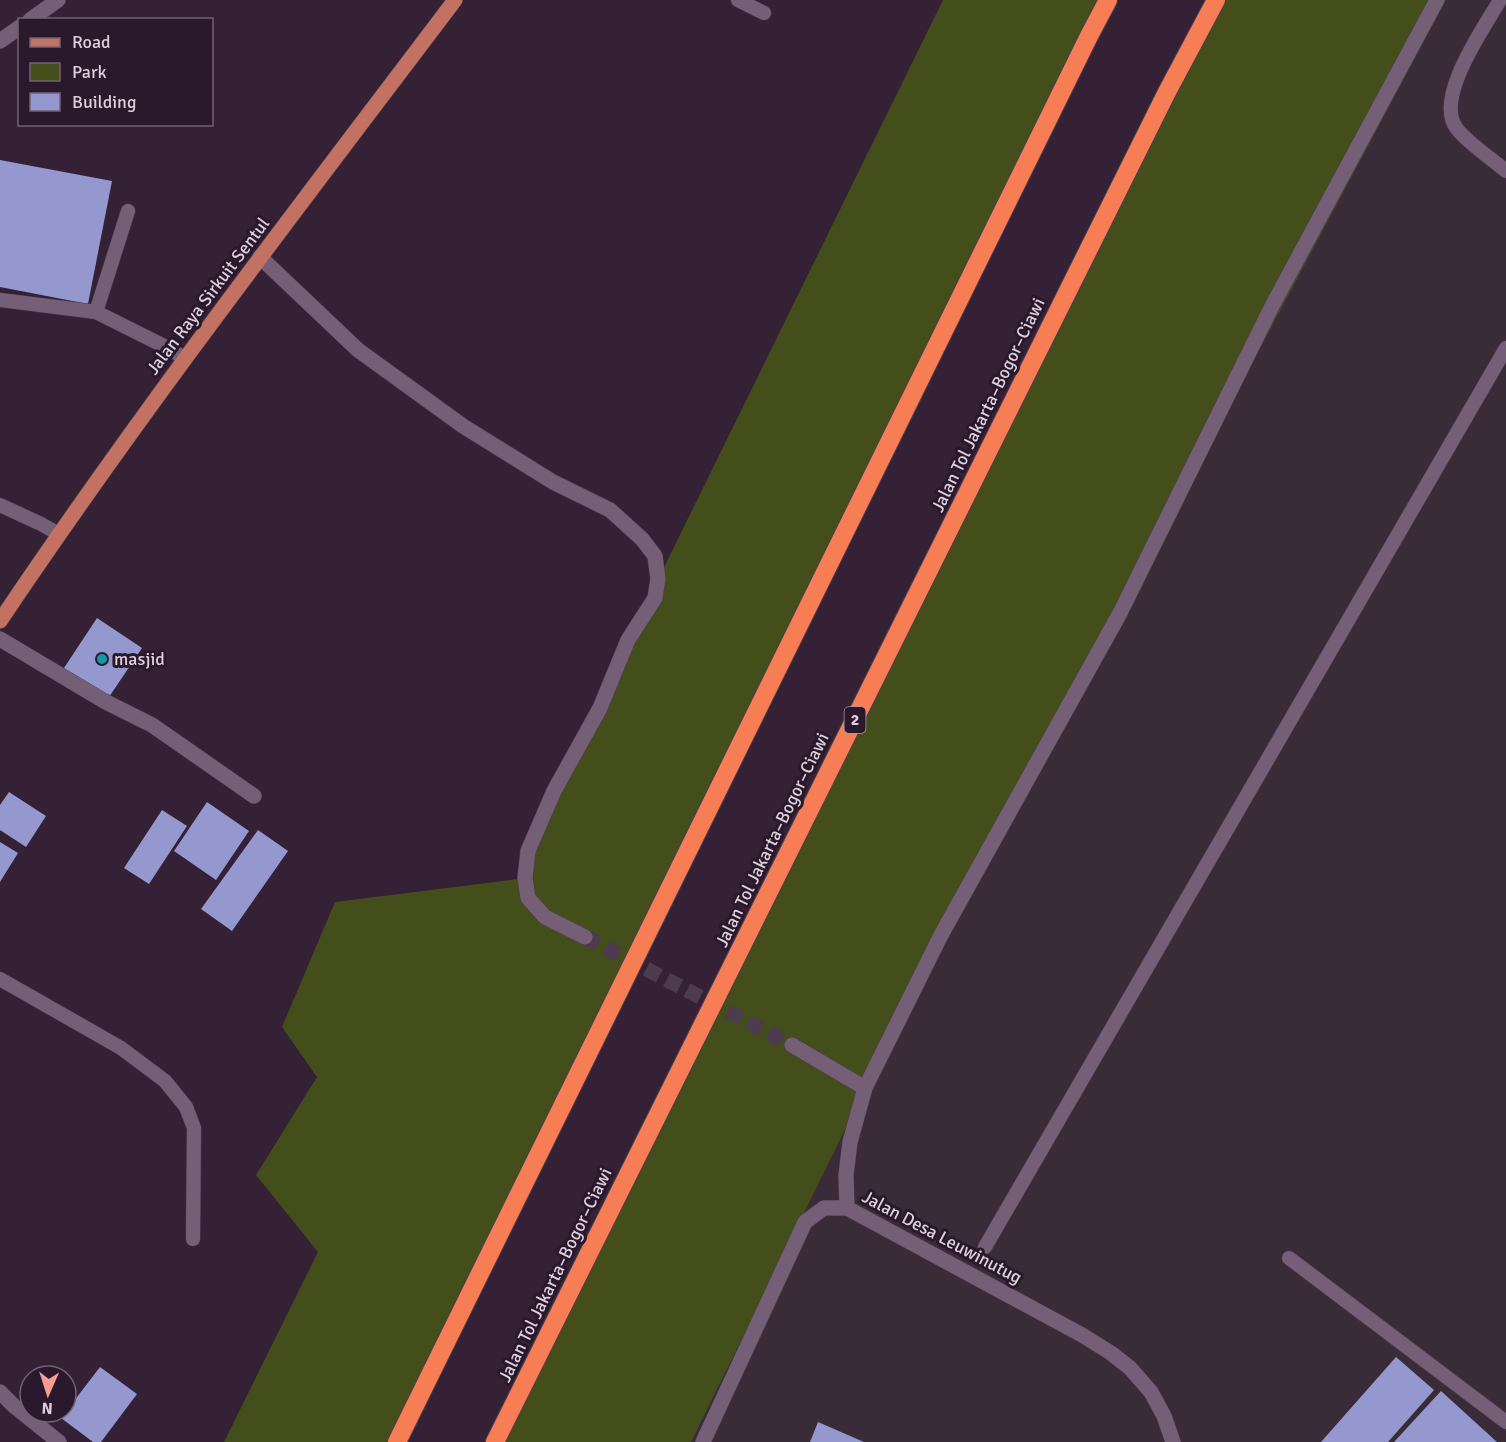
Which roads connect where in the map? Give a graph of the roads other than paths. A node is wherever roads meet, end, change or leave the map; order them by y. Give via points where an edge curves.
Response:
1 (58, 0) edge
2 (455, 0) edge
3 (738, 0) edge
4 (1108, 0) edge
5 (1216, 0) edge
6 (1437, 0) edge
7 (1500, 0) edge
8 (764, 14) dead end
9 (33, 18) edge
10 (18, 28) edge
11 (0, 41) edge
12 (1506, 171) edge
13 (128, 211) dead end
14 (260, 257) junction
15 (0, 300) edge
16 (96, 312) junction
17 (1506, 348) edge
18 (184, 358) junction
19 (0, 505) edge
20 (58, 534) junction
21 (0, 621) edge
22 (0, 639) edge
23 (254, 796) dead end
24 (585, 937) tunnel mouth
25 (0, 979) edge
26 (792, 1045) tunnel mouth
27 (865, 1088) junction
28 (847, 1208) junction
29 (193, 1239) dead end
30 (985, 1247) dead end
31 (1289, 1258) dead end
32 (0, 1392) edge
33 (1506, 1422) edge
34 (59, 1442) edge
35 (397, 1442) edge
36 (495, 1442) edge
37 (703, 1442) edge
38 (1173, 1442) edge

1 - 9 street
2 - 14 main road, Jalan Raya Sirkuit Sentul
3 - 8 lane
4 - 35 highway
5 - 36 highway, Jalan Tol Jakarta–Bogor–Ciawi / 2
6 - 27 street via 1272,306 1120,613 941,935
7 - 12 lane via 1461,68 1450,99 1456,129
10 - 11 street
13 - 16 lane
14 - 18 main road, Jalan Raya Sirkuit Sentul
14 - 24 street via 358,350 473,433 553,482 610,510 655,556 655,598 627,640 600,708 554,790 528,851 528,897 545,917
15 - 16 lane
16 - 18 lane
17 - 30 lane
18 - 20 main road, Jalan Raya Sirkuit Sentul
19 - 20 lane
20 - 21 main road, Jalan Raya Sirkuit Sentul
22 - 23 street via 152,725
25 - 29 lane via 121,1048 165,1081 186,1107 194,1128
26 - 27 street
27 - 28 street via 850,1143
28 - 37 street, Jalan Desa Leuwinutug via 824,1208 806,1222
28 - 38 street, Jalan Desa Leuwinutug via 1111,1353 1151,1392
31 - 33 lane
32 - 34 street

